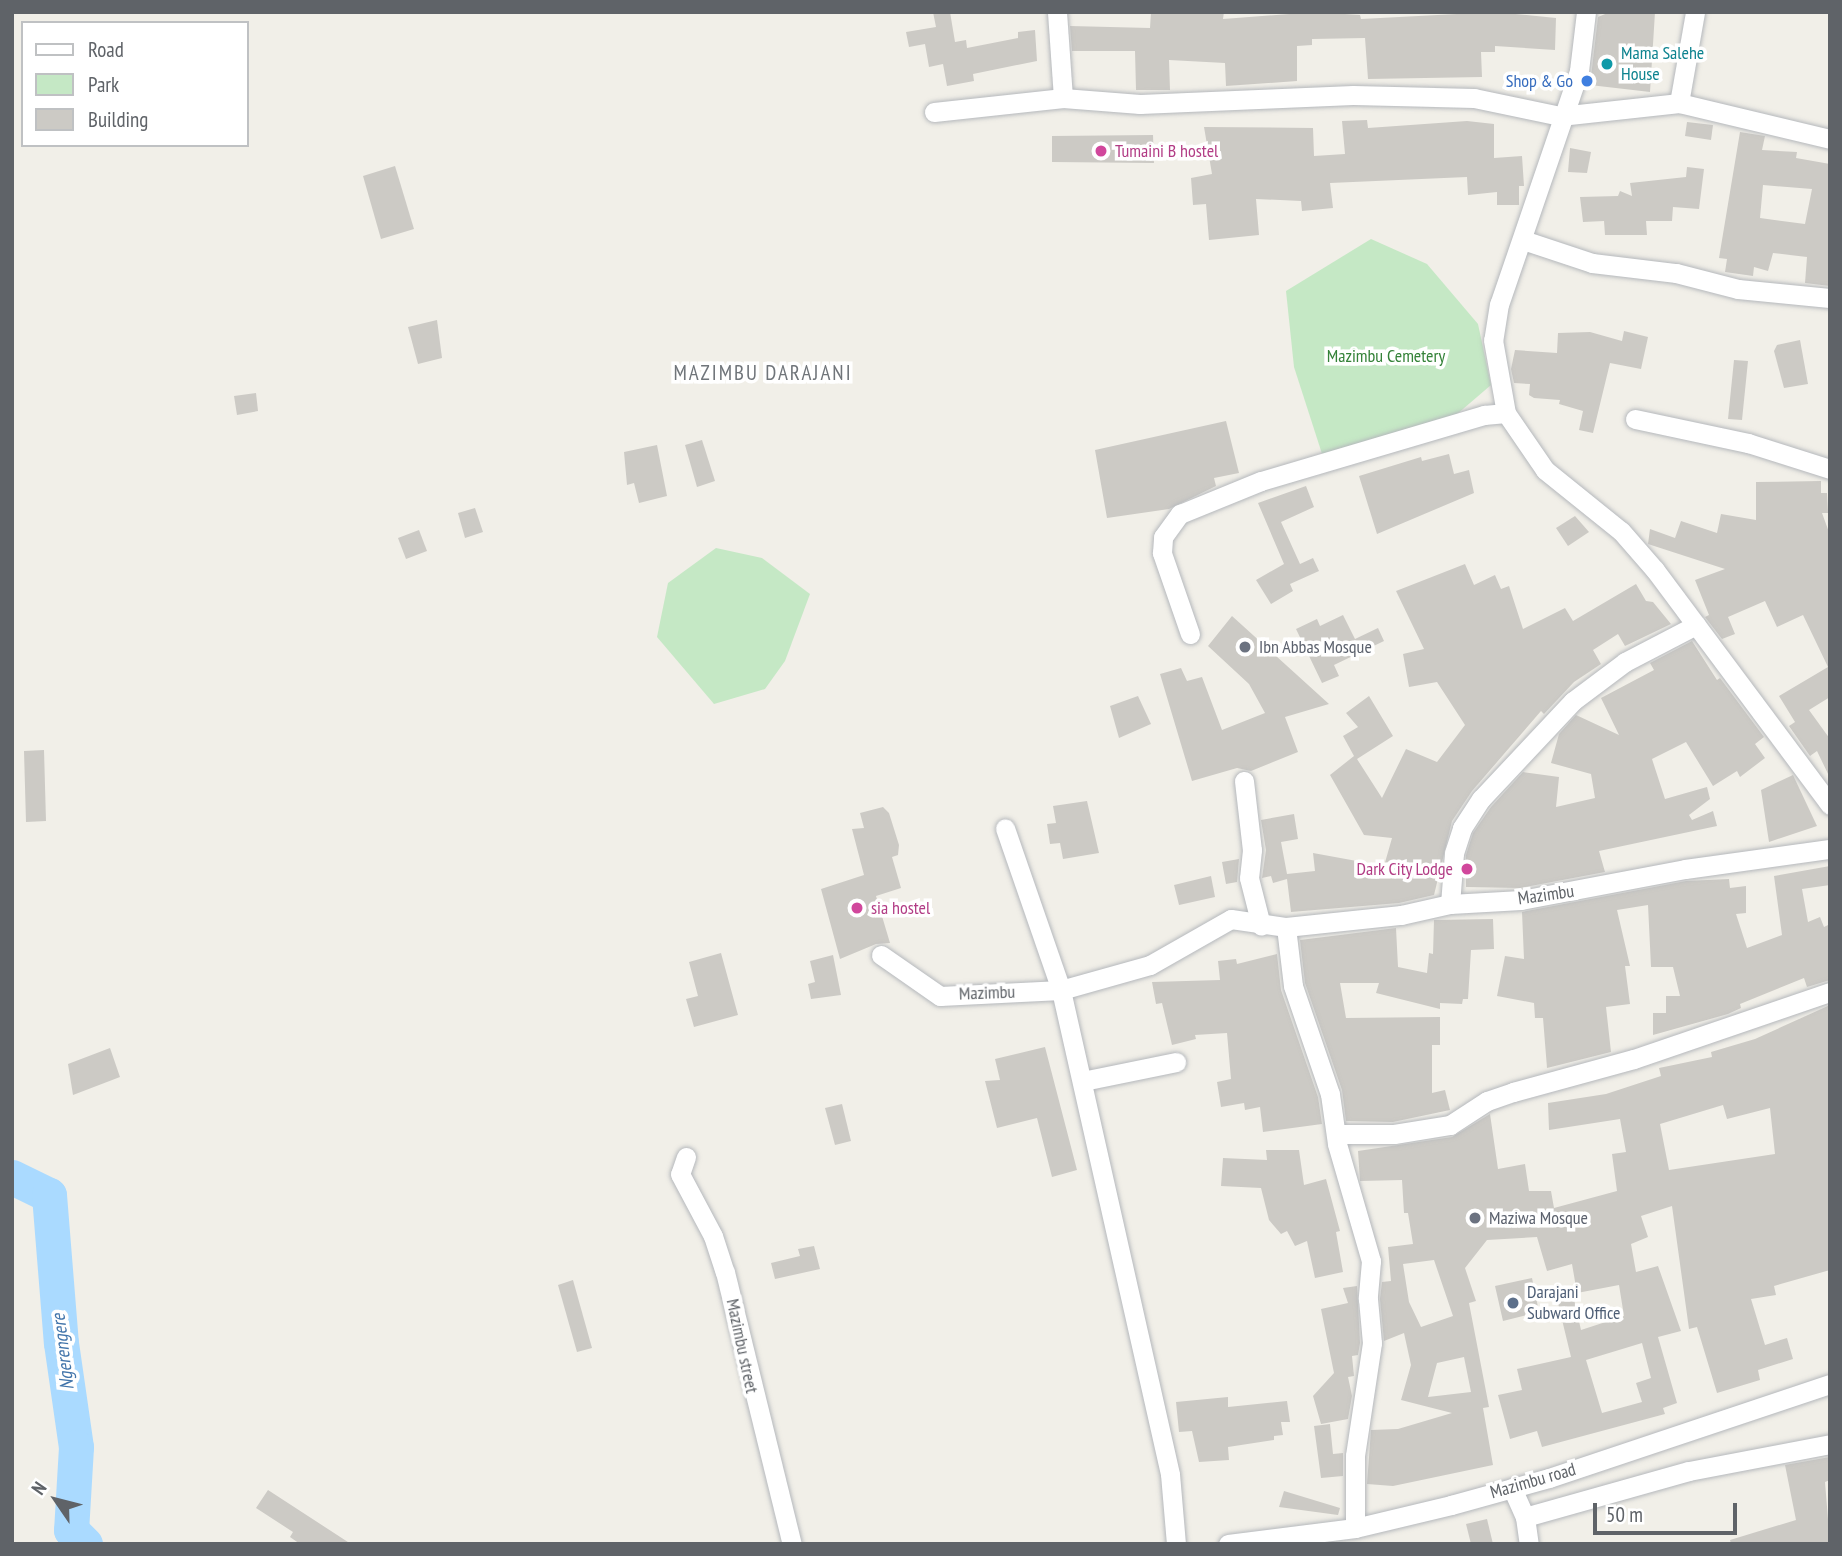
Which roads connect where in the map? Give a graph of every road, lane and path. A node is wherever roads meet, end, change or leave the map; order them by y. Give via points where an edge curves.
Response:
1 (1057, 12) edge
2 (1586, 12) edge
3 (1695, 12) edge
4 (1063, 98) junction
5 (1679, 103) junction
6 (934, 112) dead end
7 (1560, 116) junction
8 (1829, 135) edge
9 (1523, 240) junction
10 (1830, 298) edge
11 (1506, 414) junction
12 (1635, 419) dead end
13 (1830, 469) edge
14 (1696, 625) junction
15 (1190, 634) dead end
16 (1244, 781) dead end
17 (1830, 805) edge
18 (1005, 828) dead end
19 (1830, 849) edge
20 (1450, 904) junction
21 (1261, 925) junction
22 (1286, 927) junction
23 (881, 955) dead end
24 (1061, 990) junction
25 (1830, 992) edge
26 (1176, 1062) dead end
27 (1083, 1081) junction
28 (1336, 1134) junction
29 (687, 1157) dead end
30 (1830, 1384) edge
31 (1830, 1444) edge
32 (1512, 1488) junction
33 (1525, 1517) junction
34 (1355, 1528) junction
35 (792, 1544) edge
36 (1176, 1544) edge
37 (1228, 1544) edge
38 (1529, 1544) edge

1 - 4 street
2 - 7 street via 1579,71
3 - 5 street
4 - 6 street
4 - 7 street via 1140,104 1353,95 1460,98
5 - 7 street
5 - 8 street
7 - 9 street
9 - 10 street via 1592,263 1676,273 1738,289
9 - 11 street via 1499,304 1493,340
11 - 14 street via 1545,470 1621,531
11 - 15 street via 1484,415 1261,481 1180,514 1163,537 1162,553
12 - 13 street via 1724,437
14 - 17 street
14 - 20 street via 1625,662 1573,701 1481,799 1462,828 1454,853
16 - 21 street via 1252,850 1249,878
18 - 24 street
19 - 20 street, Mazimbu via 1685,869 1521,900
20 - 22 street, Mazimbu via 1401,915
21 - 22 street, Mazimbu
21 - 24 street, Mazimbu via 1231,919 1150,965
22 - 28 street via 1293,986 1330,1094
23 - 24 street, Mazimbu via 940,996
24 - 27 street
25 - 28 street via 1634,1059 1487,1101 1450,1125 1394,1134
26 - 27 street
27 - 36 street via 1170,1474
28 - 34 street via 1371,1261 1372,1343 1355,1456
29 - 35 street, Mazimbu street via 680,1174 713,1236 725,1272
30 - 32 street, Mazimbu road
31 - 33 street via 1689,1471
32 - 33 street
32 - 34 street, Mazimbu road
33 - 38 street
34 - 37 street, Mazimbu road

